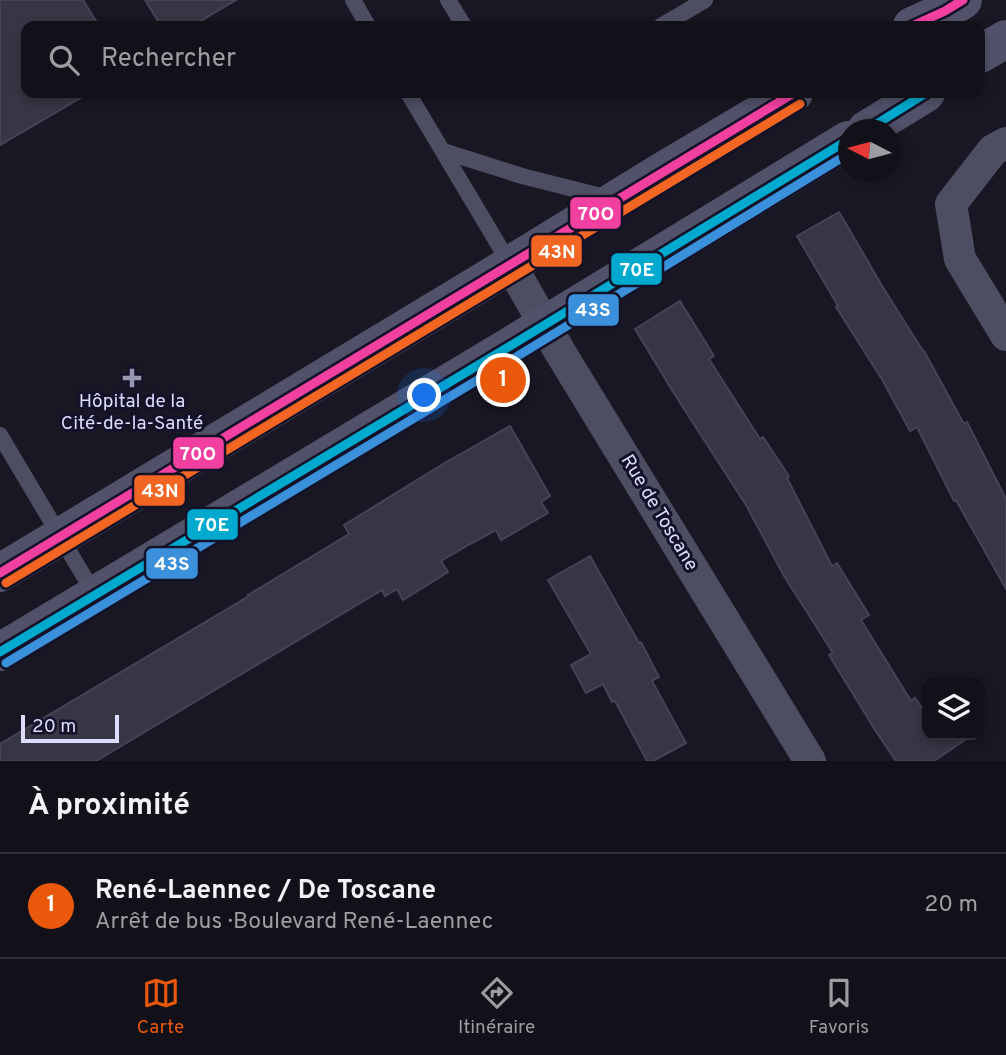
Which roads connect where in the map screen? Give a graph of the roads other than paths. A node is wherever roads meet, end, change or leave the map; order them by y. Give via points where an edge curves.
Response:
1 (353, 0) edge
2 (448, 0) edge
3 (705, 0) edge
4 (964, 0) edge
5 (365, 21) edge
6 (461, 21) edge
7 (669, 21) edge
8 (923, 21) edge
9 (1006, 39) edge
10 (985, 51) edge
11 (411, 98) edge
12 (786, 98) edge
13 (918, 98) edge
14 (884, 119) edge
15 (1006, 143) edge
16 (838, 147) edge
17 (443, 151) junction
18 (615, 200) junction
19 (510, 264) junction
20 (545, 325) junction
21 (1006, 335) edge
22 (0, 435) edge
23 (61, 536) junction
24 (0, 573) edge
25 (94, 595) junction
26 (0, 652) edge
27 (810, 761) edge

1 - 5 lane
2 - 6 lane
3 - 7 lane
4 - 8 street
9 - 10 street
11 - 17 lane
12 - 18 street
13 - 14 street
15 - 21 street via 993,150 951,204 960,260
16 - 20 street
17 - 18 lane
17 - 19 lane
18 - 19 street
19 - 20 street, Rue de Toscane
19 - 23 street
20 - 25 street
20 - 27 street, Rue de Toscane
22 - 23 lane
23 - 24 street
23 - 25 lane
25 - 26 street

